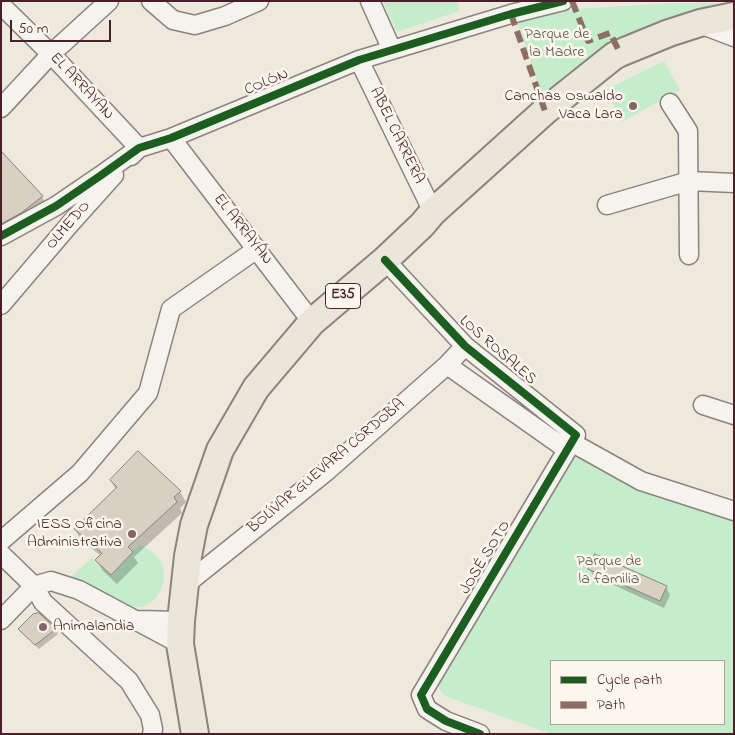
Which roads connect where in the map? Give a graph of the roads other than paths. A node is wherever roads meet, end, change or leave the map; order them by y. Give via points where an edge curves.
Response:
1 (109, 1) edge
2 (151, 1) edge
3 (259, 1) edge
4 (370, 1) edge
5 (563, 1) edge
6 (1, 5) edge
7 (734, 16) edge
8 (700, 23) junction
9 (734, 37) edge
10 (392, 50) junction
11 (51, 54) junction
12 (359, 60) junction
13 (670, 102) dead end
14 (1, 108) edge
15 (172, 138) junction
16 (139, 148) junction
17 (688, 181) junction
18 (734, 183) edge
19 (608, 205) dead end
20 (56, 206) junction
21 (433, 212) junction
22 (70, 224) junction
23 (1, 236) edge
24 (257, 249) junction
25 (689, 255) dead end
26 (385, 260) junction
27 (1, 305) edge
28 (312, 322) junction
29 (465, 346) junction
30 (447, 365) junction
31 (703, 405) dead end
32 (734, 415) edge
33 (571, 442) junction
34 (733, 510) edge
35 (1, 541) edge
36 (1, 554) edge
37 (185, 585) junction
38 (34, 586) junction
39 (1, 620) edge
40 (180, 633) junction
41 (152, 734) edge
42 (195, 734) edge
43 (480, 734) edge

1 - 11 street
2 - 3 street via 173,20 195,25
4 - 10 street
5 - 10 street, COLÓN
6 - 11 street, EL ARRAYAN
7 - 8 highway, E35
8 - 9 street
8 - 21 highway, E35 via 614,56 545,111
10 - 12 street, COLÓN
11 - 14 street
11 - 16 street, EL ARRAYAN
12 - 15 street, COLÓN
12 - 21 street, ABEL CARRERA
13 - 17 street via 688,131
15 - 16 street, COLÓN
15 - 24 street, EL ARRAYÁN
16 - 20 street, COLÓN
16 - 22 street, OLMEDO
17 - 18 street
17 - 19 street
17 - 25 street
20 - 22 street
20 - 23 street, COLÓN
21 - 26 highway, E35
22 - 27 street, OLMEDO
24 - 28 street, EL ARRAYÁN
24 - 35 street via 171,309 148,393 80,473
26 - 28 highway, E35
26 - 29 street, LOS ROSALES
28 - 37 highway, E35 via 256,388 220,450 194,525
29 - 30 street, BOLÍVAR GUEVARA CÓRDOBA
29 - 33 street, LOS ROSALES
30 - 33 street
30 - 37 street, BOLÍVAR GUEVARA CÓRDOBA via 327,471
31 - 32 street
33 - 34 street, LOS ROSALES via 642,481
33 - 43 street, JOSÉ SOTO via 421,695 427,709 446,721
36 - 38 street
37 - 40 highway, E35
38 - 39 street
38 - 40 street via 51,581 79,590 136,620 162,620
38 - 41 street via 43,602 129,681 150,715
40 - 42 highway, E35

